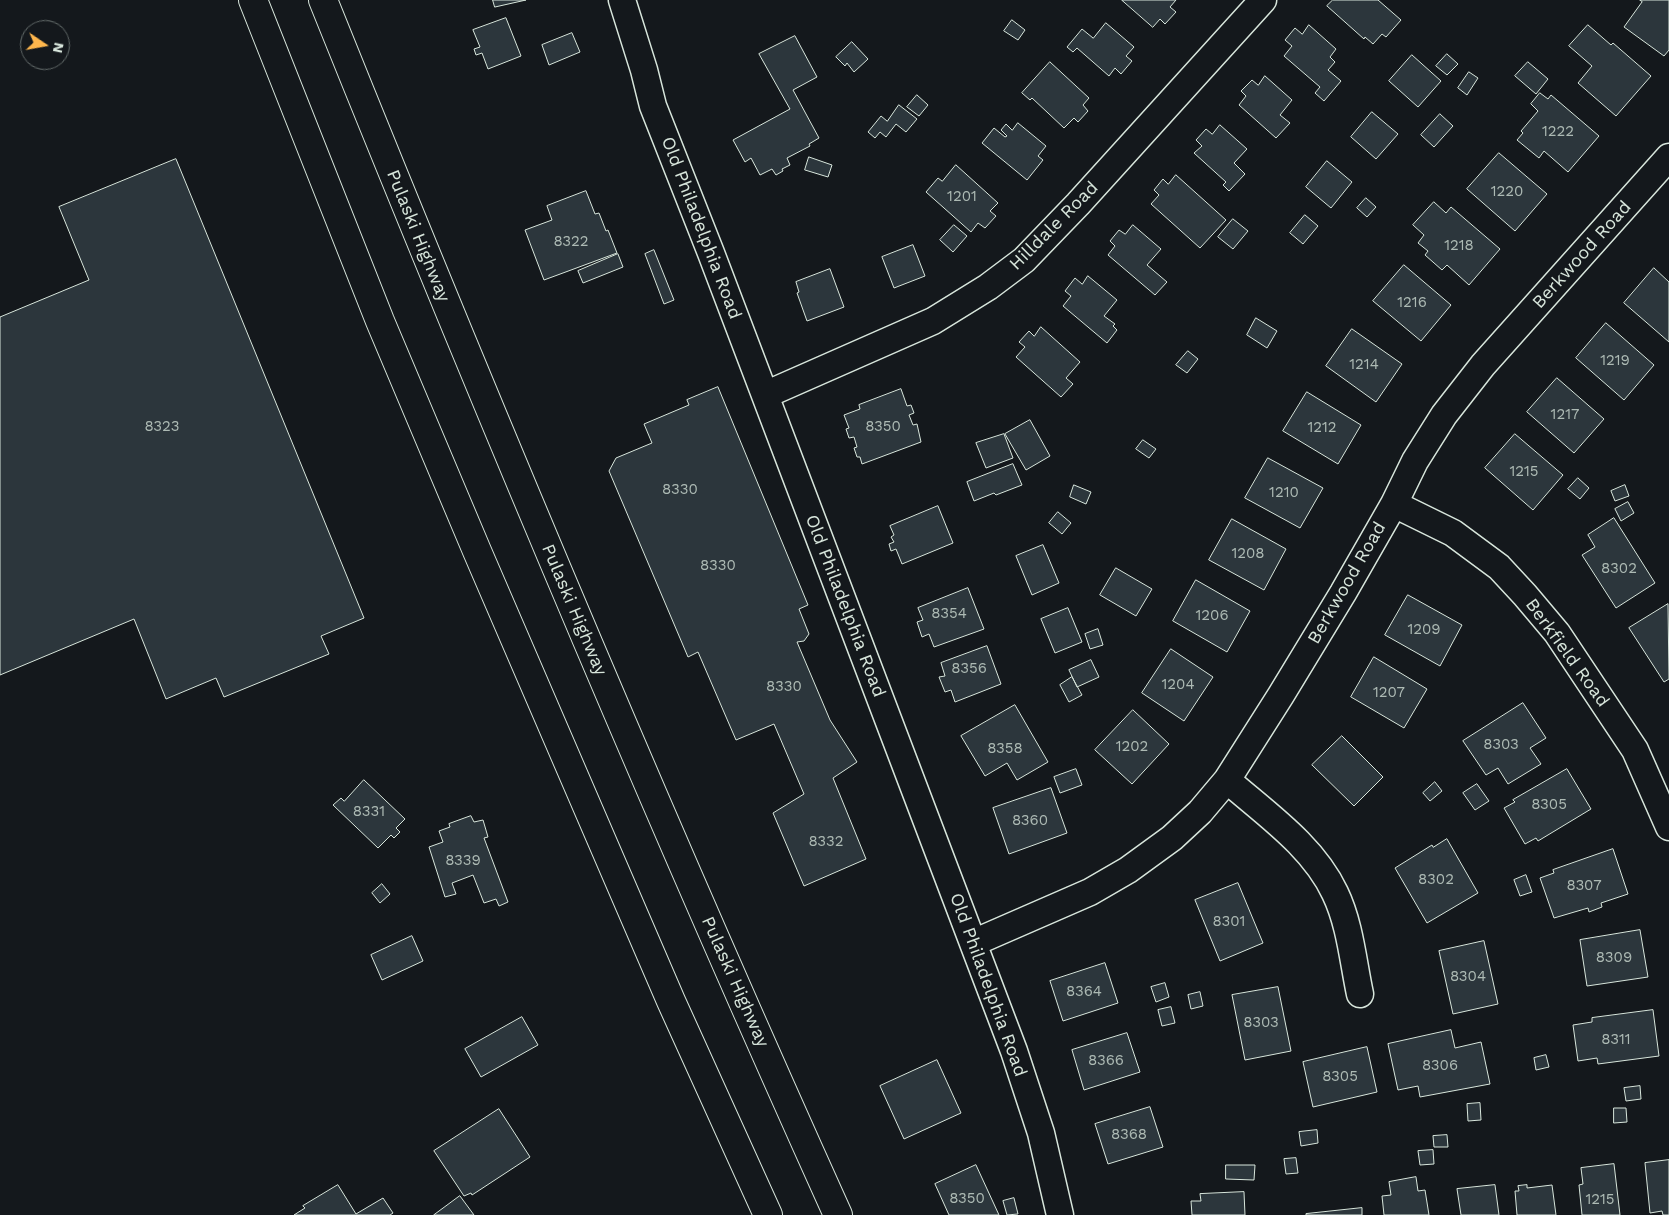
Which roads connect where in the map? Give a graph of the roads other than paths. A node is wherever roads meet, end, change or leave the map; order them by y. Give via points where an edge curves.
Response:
1 (253, 0) edge
2 (323, 0) edge
3 (622, 0) edge
4 (1263, 0) edge
5 (1669, 157) edge
6 (765, 395) junction
7 (1394, 504) junction
8 (1227, 780) junction
9 (1669, 827) edge
10 (973, 943) junction
11 (1360, 994) dead end
12 (768, 1215) edge
13 (838, 1215) edge
14 (1060, 1215) edge

1 - 12 highway via 380,321 477,551 671,1002
2 - 13 highway, Pulaski Highway via 522,489
3 - 6 street, Old Philadelphia Road via 653,106
4 - 6 street, Hilldale Road via 1024,260 933,321
5 - 7 street, Berkwood Road via 1483,365 1414,461
6 - 10 street, Old Philadelphia Road
7 - 8 street, Berkwood Road
7 - 9 street, Berkfield Road via 1453,533 1499,567 1525,595 1557,633 1635,750
8 - 10 street, Berkwood Road via 1172,838 1128,870 1090,892
8 - 11 street via 1317,862 1336,894 1347,927
10 - 14 street, Old Philadelphia Road via 1041,1133

